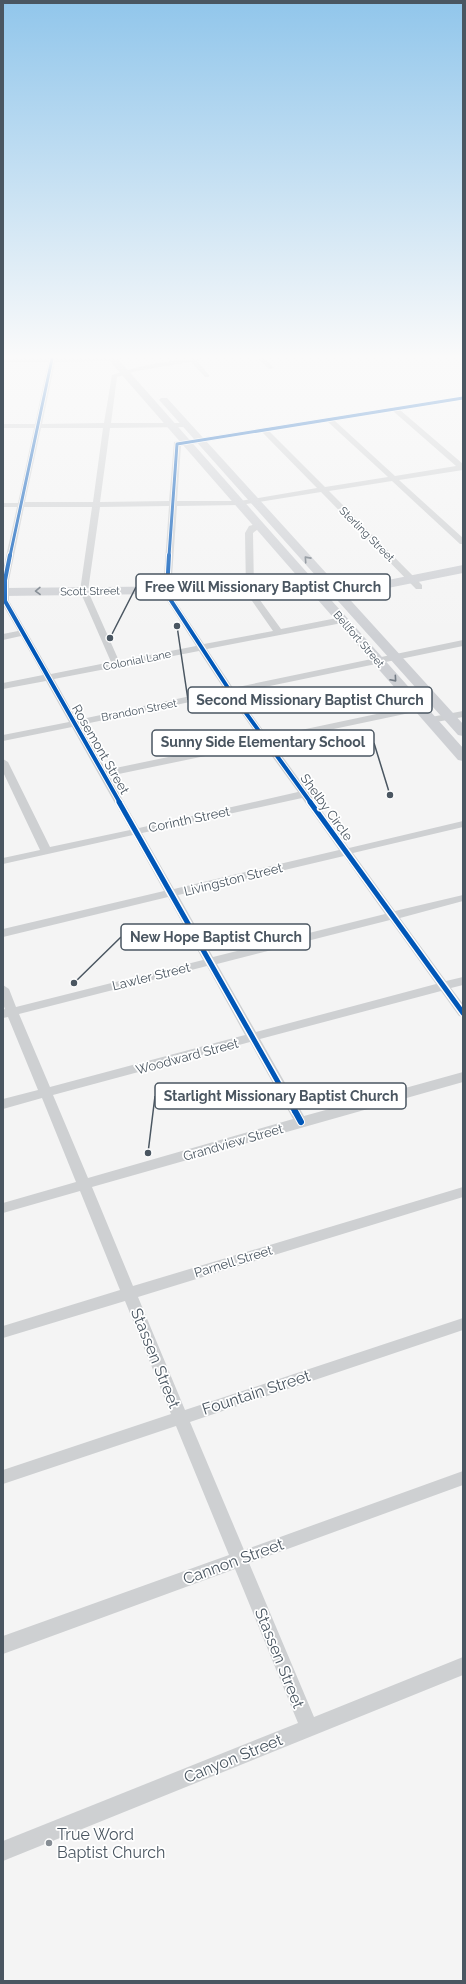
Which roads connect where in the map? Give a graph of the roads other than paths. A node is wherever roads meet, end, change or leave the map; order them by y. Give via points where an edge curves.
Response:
1 (33, 452) edge
2 (104, 452) edge
3 (175, 452) edge
4 (194, 452) edge
5 (210, 452) edge
6 (286, 452) edge
7 (364, 452) edge
8 (445, 452) edge
9 (463, 467) edge
10 (226, 469) junction
11 (212, 471) junction
12 (394, 479) junction
13 (324, 490) junction
14 (255, 502) junction
15 (240, 503) junction
16 (172, 504) junction
17 (3, 505) edge
18 (22, 505) junction
19 (97, 505) junction
20 (259, 525) junction
21 (285, 535) junction
22 (270, 537) junction
23 (463, 542) edge
24 (463, 569) edge
25 (463, 578) edge
26 (416, 583) junction
27 (319, 593) junction
28 (337, 593) junction
29 (252, 594) junction
30 (87, 595) junction
31 (169, 595) junction
32 (4, 596) edge
33 (342, 620) junction
34 (279, 632) junction
35 (23, 633) junction
36 (3, 637) edge
37 (463, 643) edge
38 (203, 647) junction
39 (396, 658) junction
40 (378, 661) junction
41 (116, 664) junction
42 (47, 677) junction
43 (3, 686) edge
44 (230, 691) junction
45 (419, 708) junction
46 (463, 714) edge
47 (449, 717) junction
48 (431, 720) junction
49 (74, 723) junction
50 (463, 732) edge
51 (3, 738) edge
52 (266, 741) junction
53 (463, 757) edge
54 (3, 762) edge
55 (103, 774) junction
56 (304, 794) junction
57 (463, 824) edge
58 (135, 831) junction
59 (46, 851) junction
60 (346, 852) junction
61 (3, 861) edge
62 (171, 894) junction
63 (463, 898) edge
64 (392, 916) junction
65 (3, 933) edge
66 (210, 962) junction
67 (463, 981) edge
68 (444, 986) junction
69 (3, 989) edge
70 (8, 1013) edge
71 (463, 1013) edge
72 (253, 1039) junction
73 (463, 1078) edge
74 (46, 1093) junction
75 (3, 1104) edge
76 (301, 1122) junction
77 (84, 1184) junction
78 (463, 1192) edge
79 (3, 1208) edge
80 (129, 1293) junction
81 (463, 1324) edge
82 (3, 1332) edge
83 (180, 1417) junction
84 (3, 1477) edge
85 (463, 1478) edge
86 (239, 1559) junction
87 (3, 1645) edge
88 (463, 1666) edge
89 (309, 1728) junction
90 (3, 1851) edge

1 - 18 street
2 - 19 street
3 - 16 street
4 - 11 main road, Bellfort Street
5 - 10 main road, Bellfort Street
6 - 13 street, Sterling Street
7 - 12 street
8 - 9 street
9 - 12 street
10 - 11 main road
10 - 14 main road, Bellfort Street
11 - 15 main road, Bellfort Street
12 - 13 street
12 - 23 street
13 - 14 street
13 - 26 street, Sterling Street
14 - 15 street
14 - 21 main road, Bellfort Street
15 - 16 street
15 - 20 main road, Bellfort Street
16 - 19 street
16 - 31 street
17 - 18 street
18 - 19 street
18 - 32 street
19 - 30 street
20 - 22 main road, Bellfort Street
20 - 29 street via 252,528 249,533
21 - 22 main road
28 -> 21 main road, Bellfort Street
22 - 27 main road, Bellfort Street
24 - 26 main road, Scott Street
25 - 26 main road, Scott Street
26 - 28 main road, Scott Street via 386,592
27 - 28 main road, Scott Street
27 - 29 main road, Scott Street
27 - 33 main road, Bellfort Street
28 - 39 main road, Bellfort Street
29 - 31 main road, Scott Street
29 - 34 street
30 - 31 main road, Scott Street
30 - 32 main road, Scott Street
30 - 41 street
31 - 38 street, Shelby Circle
32 - 35 street, Rosemont Street
33 - 34 street, Colonial Lane
33 - 40 main road, Bellfort Street
34 - 38 street, Colonial Lane
35 - 36 street
35 - 42 street, Rosemont Street
37 - 39 street, Brandon Street
38 - 41 street, Colonial Lane
38 - 44 street, Shelby Circle
39 - 40 street, Brandon Street
39 - 47 main road, Bellfort Street
40 - 44 street, Brandon Street
40 -> 45 main road, Bellfort Street
41 - 42 street, Colonial Lane
42 - 43 street, Colonial Lane
42 - 49 street, Rosemont Street
44 - 49 street, Brandon Street
44 - 52 street, Shelby Circle
45 - 48 main road, Bellfort Street
45 - 52 street
46 - 47 street
47 - 48 street
47 - 50 main road, Bellfort Street
48 - 53 main road, Bellfort Street
49 - 51 street, Brandon Street
49 - 55 street, Rosemont Street
52 - 55 street
52 - 56 street, Shelby Circle
54 - 59 street
55 - 58 street, Rosemont Street
56 - 58 street, Corinth Street
56 - 60 street, Shelby Circle
57 - 60 street, Livingston Street
58 - 59 street, Corinth Street
58 - 62 street, Rosemont Street
59 - 61 street, Corinth Street
60 - 62 street, Livingston Street
60 - 64 street, Shelby Circle
62 - 65 street, Livingston Street
62 - 66 street, Rosemont Street
63 - 64 street, Lawler Street
64 - 66 street, Lawler Street
64 - 68 street, Shelby Circle
66 - 70 street, Lawler Street
66 - 72 street, Rosemont Street
67 - 68 street, Woodward Street
68 - 71 street, Shelby Circle
68 - 72 street, Woodward Street
69 - 70 street, Stassen Street
70 - 74 street, Stassen Street
72 - 74 street, Woodward Street
72 - 76 street, Rosemont Street
73 - 76 street, Grandview Street
74 - 75 street, Woodward Street
74 - 77 street, Stassen Street
76 - 77 street, Grandview Street
77 - 79 street, Grandview Street
77 - 80 street, Stassen Street
78 - 80 street, Parnell Street
80 - 82 street, Parnell Street
80 - 83 street, Stassen Street
81 - 83 street, Fountain Street
83 - 84 street, Fountain Street
83 - 86 street, Stassen Street
85 - 86 street, Cannon Street
86 - 87 street, Cannon Street
86 - 89 street, Stassen Street
88 - 89 street, Canyon Street
89 - 90 street, Canyon Street

